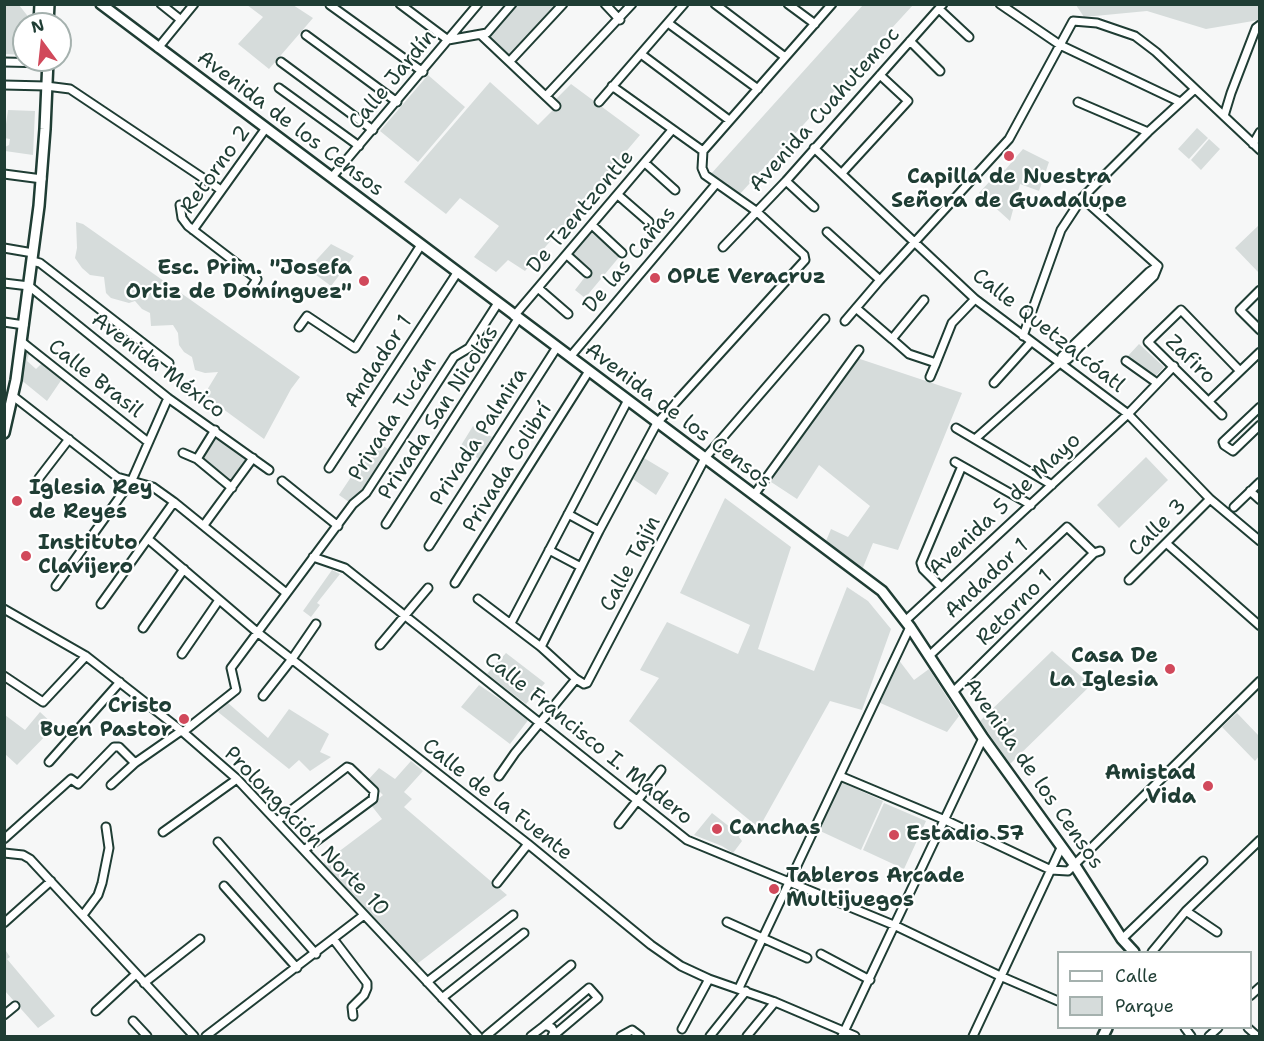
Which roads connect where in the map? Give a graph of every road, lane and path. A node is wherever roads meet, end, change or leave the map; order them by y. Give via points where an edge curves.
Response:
1 (101, 4) edge
2 (160, 4) edge
3 (194, 4) edge
4 (400, 4) edge
5 (466, 4) edge
6 (512, 4) edge
7 (563, 4) edge
8 (605, 4) edge
9 (632, 4) edge
10 (684, 4) edge
11 (715, 4) edge
12 (788, 4) edge
13 (832, 4) edge
14 (1000, 4) edge
15 (330, 5) edge
16 (476, 7) edge
17 (941, 7) edge
18 (181, 20) junction
19 (620, 20) junction
20 (668, 23) junction
21 (815, 24) junction
22 (1260, 25) edge
23 (306, 35) dead end
24 (481, 35) junction
25 (969, 37) dead end
26 (448, 40) junction
27 (910, 41) junction
28 (1060, 45) junction
29 (158, 48) junction
30 (640, 54) junction
31 (785, 57) junction
32 (510, 61) junction
33 (281, 62) dead end
34 (940, 71) dead end
35 (45, 72) edge
36 (423, 72) junction
37 (880, 75) junction
38 (4, 85) edge
39 (46, 86) junction
40 (612, 86) junction
41 (279, 88) dead end
42 (758, 89) junction
43 (1195, 89) junction
44 (546, 96) junction
45 (397, 102) junction
46 (598, 102) dead end
47 (1078, 102) dead end
48 (1180, 102) junction
49 (556, 106) dead end
50 (1224, 116) junction
51 (729, 120) junction
52 (266, 128) junction
53 (373, 130) junction
54 (672, 130) junction
55 (1148, 132) junction
56 (1260, 132) edge
57 (1252, 144) junction
58 (359, 146) junction
59 (814, 148) junction
60 (1260, 150) edge
61 (703, 151) junction
62 (645, 163) junction
63 (842, 173) junction
64 (4, 174) edge
65 (332, 177) junction
66 (42, 179) junction
67 (786, 181) junction
68 (716, 184) junction
69 (221, 190) junction
70 (675, 190) dead end
71 (618, 195) junction
72 (1082, 198) junction
73 (180, 206) dead end
74 (813, 207) dead end
75 (756, 211) junction
76 (649, 222) dead end
77 (592, 225) junction
78 (193, 230) junction
79 (827, 232) dead end
80 (915, 243) junction
81 (421, 245) junction
82 (723, 247) dead end
83 (4, 248) edge
84 (621, 253) dead end
85 (567, 255) junction
86 (33, 257) junction
87 (457, 273) junction
88 (587, 273) dead end
89 (880, 280) junction
90 (4, 283) edge
91 (29, 286) junction
92 (251, 288) dead end
93 (538, 288) junction
94 (1260, 290) edge
95 (975, 299) junction
96 (924, 300) dead end
97 (498, 303) junction
98 (856, 308) junction
99 (568, 314) dead end
100 (516, 317) junction
101 (825, 319) dead end
102 (845, 321) dead end
103 (4, 322) edge
104 (24, 325) junction
105 (299, 327) dead end
106 (1260, 330) edge
107 (1023, 336) junction
108 (892, 339) junction
109 (22, 342) junction
110 (1031, 342) junction
111 (557, 347) junction
112 (859, 350) dead end
113 (1260, 352) edge
114 (570, 357) junction
115 (1126, 361) dead end
116 (169, 363) dead end
117 (936, 363) junction
118 (1060, 363) junction
119 (1174, 366) junction
120 (589, 371) junction
121 (1240, 371) junction
122 (930, 376) dead end
123 (994, 383) dead end
124 (1157, 383) junction
125 (13, 396) junction
126 (168, 398) junction
127 (628, 400) junction
128 (1209, 401) junction
129 (1260, 407) edge
130 (1128, 414) junction
131 (1222, 415) dead end
132 (657, 423) junction
133 (1260, 425) edge
134 (956, 428) dead end
135 (215, 430) junction
136 (4, 433) edge
137 (69, 439) junction
138 (975, 439) junction
139 (148, 442) junction
140 (183, 453) dead end
141 (253, 458) junction
142 (705, 458) junction
143 (197, 459) junction
144 (329, 468) dead end
145 (269, 470) dead end
146 (39, 478) dead end
147 (132, 480) junction
148 (282, 481) dead end
149 (1260, 482) edge
150 (1052, 485) junction
151 (232, 488) junction
152 (1250, 491) junction
153 (754, 495) junction
154 (1210, 499) junction
155 (1260, 500) edge
156 (174, 502) junction
157 (1030, 505) junction
158 (1234, 507) dead end
159 (568, 514) junction
160 (387, 524) dead end
161 (204, 525) junction
162 (338, 526) junction
163 (599, 531) junction
164 (148, 539) junction
165 (1260, 541) edge
166 (1166, 543) junction
167 (429, 546) dead end
168 (549, 550) junction
169 (1097, 552) joint
170 (314, 557) junction
171 (581, 567) junction
172 (184, 569) junction
173 (1129, 580) dead end
174 (455, 583) dead end
175 (56, 586) dead end
176 (941, 587) junction
177 (428, 588) dead end
178 (285, 592) junction
179 (478, 599) dead end
180 (219, 600) junction
181 (101, 604) dead end
182 (4, 609) edge
183 (405, 616) junction
184 (511, 623) junction
185 (316, 624) dead end
186 (908, 624) junction
187 (1260, 626) edge
188 (143, 628) dead end
189 (257, 632) junction
190 (380, 645) dead end
191 (541, 647) junction
192 (182, 654) dead end
193 (86, 656) junction
194 (929, 656) junction
195 (292, 659) junction
196 (4, 676) edge
197 (576, 679) junction
198 (1260, 681) edge
199 (120, 682) junction
200 (954, 691) junction
201 (263, 696) dead end
202 (540, 723) junction
203 (182, 731) junction
204 (983, 738) junction
205 (49, 762) dead end
206 (135, 764) junction
207 (661, 770) dead end
208 (499, 776) dead end
209 (840, 776) junction
210 (237, 779) junction
211 (111, 785) dead end
212 (639, 800) junction
213 (945, 820) junction
214 (277, 821) junction
215 (619, 824) dead end
216 (106, 827) dead end
217 (163, 832) dead end
218 (4, 839) edge
219 (1260, 840) edge
220 (218, 842) dead end
221 (528, 844) junction
222 (1061, 848) junction
223 (304, 850) junction
224 (4, 853) edge
225 (1203, 861) dead end
226 (1074, 864) junction
227 (1051, 870) junction
228 (51, 881) junction
229 (497, 883) dead end
230 (790, 884) junction
231 (224, 886) dead end
232 (1186, 911) junction
233 (82, 915) junction
234 (364, 915) junction
235 (513, 915) dead end
236 (727, 922) dead end
237 (4, 923) edge
238 (896, 926) junction
239 (1217, 932) dead end
240 (524, 933) dead end
241 (200, 939) dead end
242 (762, 939) junction
243 (1122, 939) junction
244 (334, 940) junction
245 (1133, 951) edge
246 (1153, 951) edge
247 (316, 954) junction
248 (821, 954) dead end
249 (807, 958) dead end
250 (571, 965) dead end
251 (297, 968) junction
252 (136, 974) junction
253 (1000, 976) junction
254 (709, 979) junction
255 (870, 980) junction
256 (426, 982) junction
257 (144, 983) junction
258 (742, 990) junction
259 (442, 998) junction
260 (1057, 1000) edge
261 (775, 1002) junction
262 (15, 1006) dead end
263 (96, 1011) dead end
264 (4, 1015) edge
265 (353, 1016) dead end
266 (133, 1021) dead end
267 (544, 1026) junction
268 (682, 1029) dead end
269 (843, 1034) edge
270 (147, 1036) edge
271 (194, 1036) edge
272 (206, 1036) edge
273 (478, 1036) edge
274 (486, 1036) edge
275 (531, 1036) edge
276 (552, 1036) edge
277 (621, 1036) edge
278 (640, 1036) edge
279 (710, 1036) edge
280 (747, 1036) edge
281 (855, 1036) edge
282 (973, 1036) edge

1 - 29 street, Avenida de los Censos
2 - 18 street
3 - 18 street
4 - 26 street
5 - 16 street
6 - 24 street
7 - 32 street
8 - 19 street
9 - 19 street
10 - 20 street
11 - 31 street
12 - 21 street
13 - 21 street
14 - 28 street
15 - 36 street
16 - 26 street, Calle Jardín
17 - 25 street
17 - 27 street, Avenida Cuahutemoc
18 - 29 street
19 - 44 street
20 - 30 street
20 - 42 street
21 - 31 street
22 - 50 street
23 - 45 street
24 - 26 street
24 - 32 street
26 - 36 street, Calle Jardín
27 - 34 street
27 - 37 street, Avenida Cuahutemoc
28 - 43 street via 1073,21 1097,23 1135,36
28 - 48 street
28 - 80 street via 1010,139
29 - 52 street, Avenida de los Censos
30 - 40 street
30 - 51 street
31 - 42 street
32 - 44 street
33 - 53 street
35 - 39 street
36 - 45 street, Calle Jardín
37 - 59 street, Avenida Cuahutemoc
37 - 63 street via 908,101
38 - 39 street
39 - 66 street
39 - 69 street via 70,89
40 - 46 street
40 - 54 street
41 - 58 street
42 - 51 street
43 - 48 street
43 - 50 street
44 - 49 street
45 - 53 street, Calle Jardín
47 - 55 street
48 - 55 street
50 - 57 street
51 - 61 street
52 - 65 street, Avenida de los Censos
52 - 69 street, Retorno 2
53 - 58 street, Calle Jardín
54 - 61 street
54 - 62 street, De Tzentzontle
55 - 72 street
56 - 57 street
57 - 60 street
58 - 65 street, Calle Jardín
59 - 63 street, Calle Quetzalcóatl
59 - 67 street, Avenida Cuahutemoc
61 - 68 street via 703,172
62 - 70 street
62 - 71 street, De Tzentzontle
63 - 80 street, Calle Quetzalcóatl
64 - 66 street
65 - 81 street, Avenida de los Censos
66 - 86 street
67 - 74 street
67 - 75 street, Avenida Cuahutemoc
68 - 75 street
68 - 114 street, De las Cañas
69 - 78 street, Retorno 2
71 - 76 street
71 - 77 street, De Tzentzontle
72 - 107 street via 1061,230
72 - 118 street via 1158,266 1154,276
73 - 78 street via 182,218
75 - 82 street, Avenida Cuahutemoc
75 - 132 street via 805,260
77 - 84 street
77 - 85 street, De Tzentzontle
78 - 92 street via 258,279
79 - 89 street
80 - 89 street
80 - 95 street, Calle Quetzalcóatl
81 - 87 street, Avenida de los Censos
81 - 105 street via 355,348 307,316
83 - 86 street
85 - 88 street
85 - 93 street, De Tzentzontle
86 - 91 street
86 - 116 street
87 - 97 street, Avenida de los Censos
87 - 144 street, Andador 1
89 - 98 street
90 - 91 street
91 - 104 street
91 - 126 street, Avenida México
93 - 99 street
93 - 100 street, De Tzentzontle
94 - 106 street via 1240,310
95 - 107 street, Calle Quetzalcóatl
95 - 117 street via 952,323
96 - 108 street
97 - 100 street, Avenida de los Censos
97 - 162 street, Privada Tucán via 469,348 456,354 366,492
98 - 102 street
98 - 108 street
100 - 111 street, Avenida de los Censos
100 - 160 street, Privada San Nicolás
101 - 142 street, Calle Tajín
103 - 104 street
104 - 109 street
107 - 110 street, Calle Quetzalcóatl
108 - 117 street via 909,354
109 - 125 street
109 - 139 street, Calle Brasil
110 - 118 street, Calle Quetzalcóatl
110 - 123 street
111 - 114 street, Avenida de los Censos
111 - 167 street, Privada Palmira
112 - 153 street
113 - 121 street
114 - 120 street, Avenida de los Censos
115 - 124 street
117 - 122 street
118 - 130 street, Calle Quetzalcóatl
118 - 138 street
119 - 121 street, Zafiro via 1148,342 1180,310
119 - 124 street
119 - 128 street, Zafiro
120 - 127 street, Avenida de los Censos
120 - 174 street, Privada Colibrí
121 - 128 street
124 - 130 street
125 - 136 street
125 - 137 street
126 - 135 street, Avenida México
126 - 139 street
127 - 132 street, Avenida de los Censos
127 - 159 street
128 - 131 street, Zafiro
129 - 133 street via 1223,442 1225,447 1233,451
130 - 150 street, Avenida 5 de Mayo
130 - 154 street, Calle Quetzalcóatl
132 - 142 street, Avenida de los Censos
132 - 163 street
134 - 138 street
135 - 141 street, Avenida México
135 - 143 street
137 - 146 street
137 - 147 street via 117,477
138 - 150 street
139 - 147 street
140 - 143 street
141 - 145 street, Avenida México
141 - 151 street
142 - 153 street, Avenida de los Censos
142 - 197 street, Calle Tajín via 585,684
143 - 151 street
147 - 156 street via 153,487
147 - 175 street
148 - 162 street
149 - 152 street
150 - 157 street, Avenida 5 de Mayo
151 - 161 street
152 - 155 street
152 - 158 street
153 - 186 street, Avenida de los Censos via 882,591
154 - 165 street, Calle Quetzalcóatl
154 - 166 street, Calle 3
156 - 161 street
156 - 164 street
157 - 176 street, Avenida 5 de Mayo
157 - 176 street via 959,464 921,563
159 - 163 street
159 - 168 street
161 - 178 street
162 - 170 street, Privada Tucán
163 - 171 street
164 - 172 street, Calle de la Fuente
164 - 181 street
166 - 173 street, Calle 3
166 - 187 street
168 - 171 street
168 - 184 street
169 - 194 street, Andador 1 via 1067,527
169 - 200 street, Retorno 1
170 - 178 street, Privada Tucán
170 - 183 street, Calle Francisco I. Madero via 345,568
171 - 191 street
172 - 180 street, Calle de la Fuente
172 - 188 street
176 - 186 street, Avenida 5 de Mayo
177 - 183 street
178 - 189 street, Privada Tucán
179 - 184 street
180 - 189 street, Calle de la Fuente
180 - 192 street
182 - 193 street, Prolongación Norte 10
183 - 190 street
183 - 202 street, Calle Francisco I. Madero
184 - 191 street
185 - 195 street
186 - 194 street, Avenida de los Censos
186 - 209 street
189 - 195 street, Calle de la Fuente
189 - 203 street, Privada Tucán via 231,668 236,690
191 - 197 street
193 - 196 street via 43,702
193 - 199 street, Prolongación Norte 10
194 - 200 street, Avenida de los Censos
195 - 201 street
195 - 221 street, Calle de la Fuente
197 - 202 street
198 - 226 street
199 - 203 street, Prolongación Norte 10
199 - 205 street
200 - 204 street, Avenida de los Censos
202 - 208 street
202 - 212 street, Calle Francisco I. Madero
203 - 206 street
203 - 210 street, Prolongación Norte 10
204 - 213 street
204 - 222 street, Avenida de los Censos
206 - 211 street
206 - 218 street via 117,746 78,784 71,779
207 - 212 street
209 - 213 street
209 - 230 street
210 - 214 street, Prolongación Norte 10
210 - 217 street
212 - 215 street
212 - 230 street, Calle Francisco I. Madero via 687,840
213 - 227 street
213 - 238 street
214 - 223 street, Prolongación Norte 10
214 - 223 street via 347,767 374,791 373,799
216 - 233 street via 109,848 102,883
219 - 232 street
220 - 247 street
221 - 229 street
221 - 254 street, Calle de la Fuente via 651,945
222 - 226 street, Avenida de los Censos
222 - 227 street
223 - 234 street, Prolongación Norte 10
224 - 228 street via 30,859
225 - 243 street
226 - 227 street via 1068,871
226 - 243 street, Avenida de los Censos
227 - 253 street
228 - 233 street
228 - 237 street
230 - 238 street, Calle Francisco I. Madero
230 - 242 street
231 - 251 street
232 - 239 street
232 - 246 street
233 - 252 street
234 - 244 street
234 - 256 street, Prolongación Norte 10
235 - 256 street
236 - 242 street
238 - 253 street, Calle Francisco I. Madero
238 - 255 street
240 - 259 street
241 - 257 street
242 - 249 street
242 - 258 street
243 - 245 street, Avenida de los Censos
244 - 247 street
244 - 265 street via 367,983 364,995 352,1007
247 - 251 street
248 - 255 street
250 - 274 street
251 - 272 street
252 - 257 street
252 - 263 street
253 - 260 street, Calle Francisco I. Madero
253 - 282 street
254 - 258 street, Calle de la Fuente
254 - 268 street
255 - 269 street
256 - 259 street, Prolongación Norte 10
257 - 271 street
258 - 261 street, Calle de la Fuente
258 - 279 street
259 - 273 street, Prolongación Norte 10
261 - 269 street, Calle de la Fuente
261 - 280 street
262 - 264 street
266 - 270 street
267 - 275 street
267 - 276 street via 552,1028
267 - 276 street via 589,988 598,998
269 - 281 street, Calle de la Fuente
277 - 278 street via 632,1030

